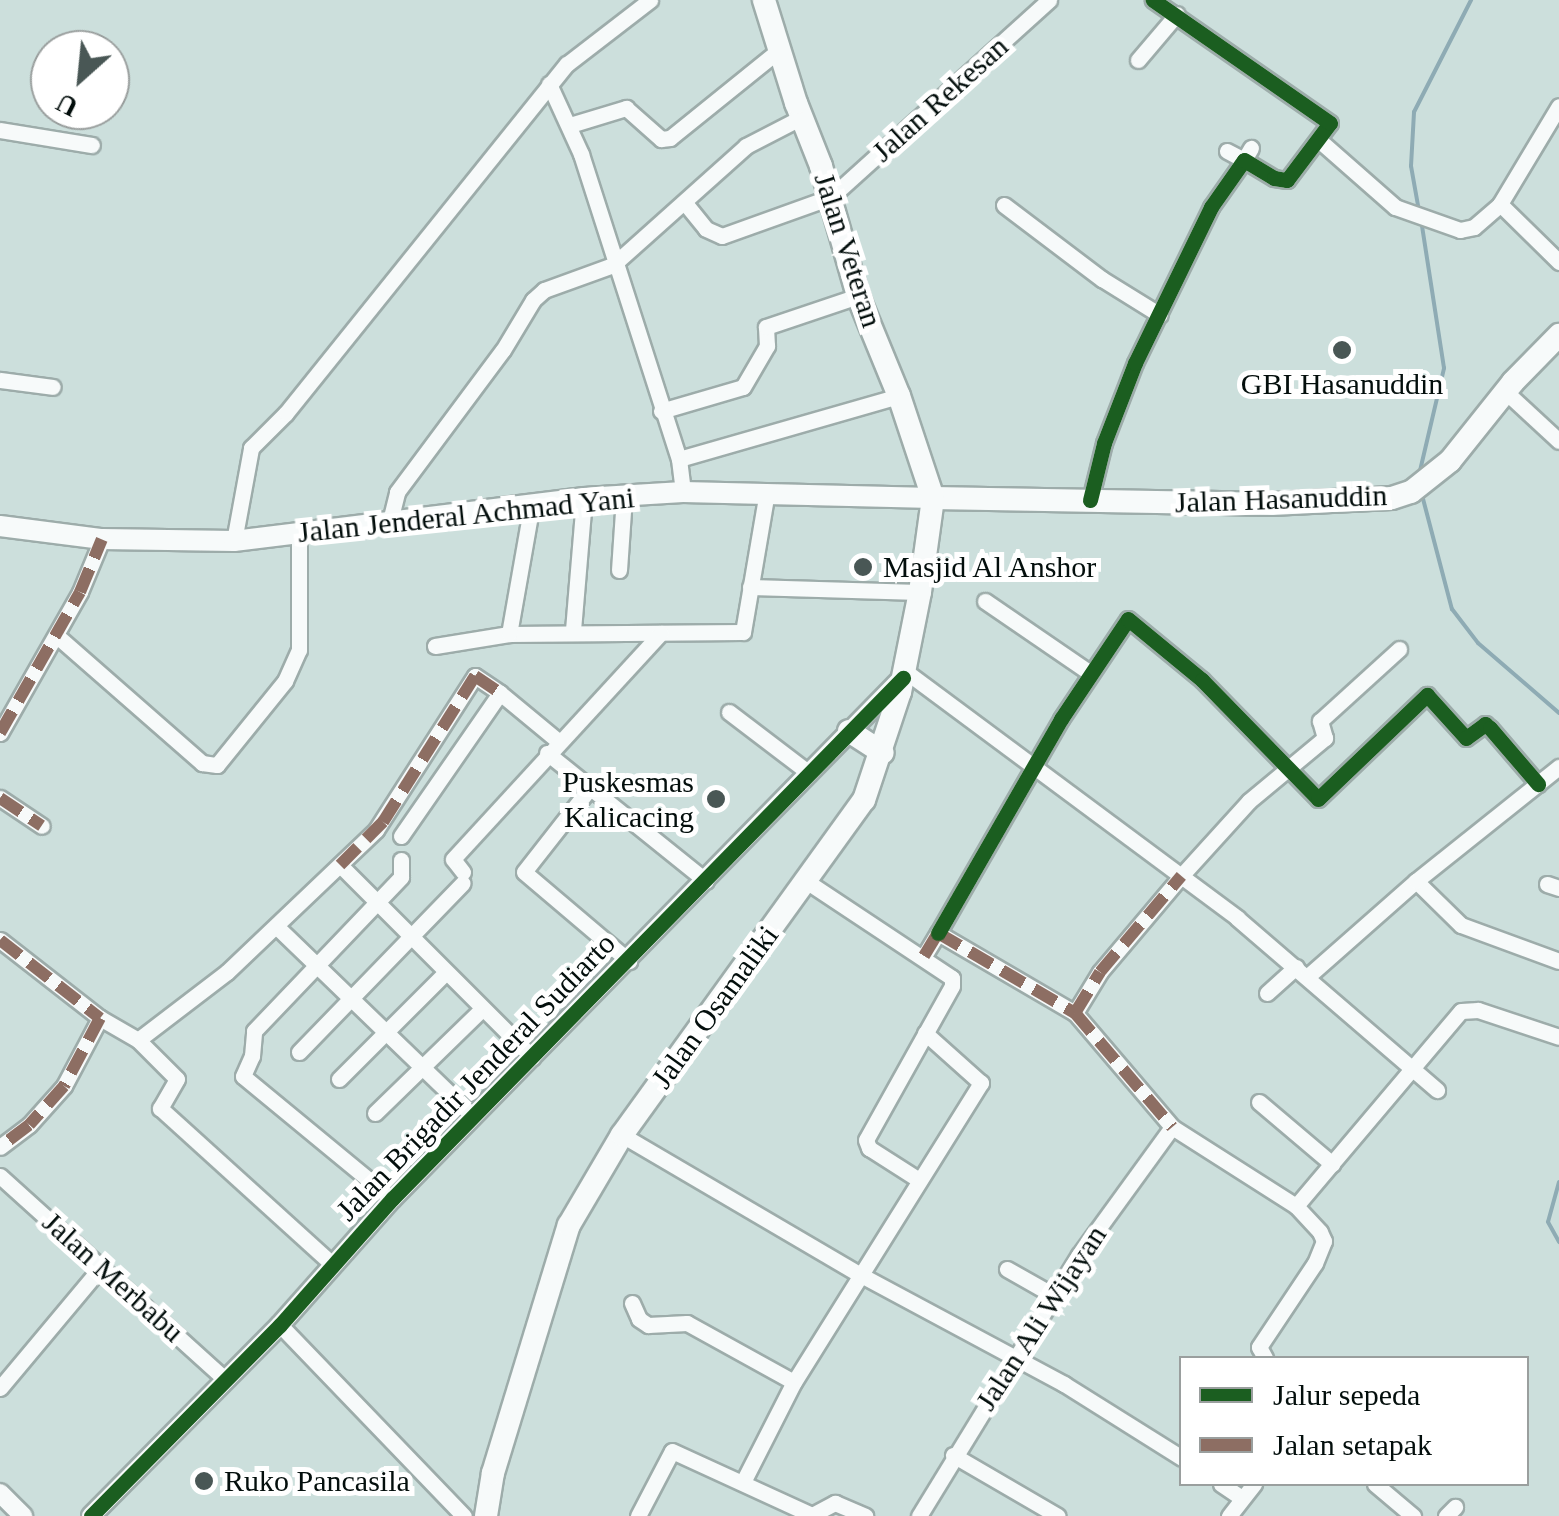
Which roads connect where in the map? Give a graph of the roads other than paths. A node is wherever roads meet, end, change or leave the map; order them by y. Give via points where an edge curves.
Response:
1 (650, 0) edge
2 (764, 0) edge
3 (1049, 0) edge
4 (1153, 0) edge
5 (1176, 14) junction
6 (779, 50) junction
7 (1138, 60) dead end
8 (549, 84) junction
9 (1559, 106) edge
10 (802, 117) junction
11 (570, 126) junction
12 (0, 130) edge
13 (1320, 141) junction
14 (92, 145) dead end
15 (1228, 151) dead end
16 (1248, 154) junction
17 (830, 198) junction
18 (685, 204) junction
19 (1500, 204) junction
20 (1004, 206) dead end
21 (1559, 262) edge
22 (614, 265) junction
23 (858, 296) junction
24 (1160, 315) junction
25 (1559, 335) edge
26 (0, 380) edge
27 (53, 388) dead end
28 (1506, 392) junction
29 (899, 396) junction
30 (661, 411) junction
31 (1559, 441) edge
32 (679, 459) junction
33 (683, 492) junction
34 (624, 496) junction
35 (766, 497) junction
36 (584, 498) junction
37 (933, 498) junction
38 (1090, 500) junction
39 (532, 503) junction
40 (390, 521) junction
41 (1, 529) edge
42 (299, 533) junction
43 (102, 539) junction
44 (234, 542) junction
45 (619, 570) dead end
46 (750, 587) junction
47 (920, 592) junction
48 (985, 600) dead end
49 (573, 630) junction
50 (661, 633) junction
51 (509, 634) junction
52 (56, 636) junction
53 (436, 646) dead end
54 (1399, 649) dead end
55 (1090, 673) junction
56 (904, 674) junction
57 (500, 693) junction
58 (730, 712) dead end
59 (849, 730) junction
60 (0, 732) edge
61 (552, 747) junction
62 (884, 754) junction
63 (1034, 766) junction
64 (1287, 766) junction
65 (1559, 767) edge
66 (808, 773) junction
67 (1538, 784) junction
68 (589, 789) junction
69 (0, 798) edge
70 (42, 826) dead end
71 (401, 836) dead end
72 (401, 860) dead end
73 (340, 866) junction
74 (1182, 876) junction
75 (806, 880) junction
76 (706, 881) junction
77 (1416, 881) junction
78 (375, 901) junction
79 (276, 927) junction
80 (938, 933) junction
81 (409, 936) junction
82 (0, 940) edge
83 (924, 956) junction
84 (629, 961) junction
85 (1559, 961) edge
86 (314, 965) junction
87 (1301, 972) junction
88 (445, 973) junction
89 (1267, 992) dead end
90 (350, 998) junction
91 (482, 1009) junction
92 (1075, 1013) junction
93 (100, 1018) junction
94 (386, 1033) junction
95 (925, 1033) junction
96 (1559, 1038) edge
97 (138, 1040) junction
98 (299, 1052) dead end
99 (532, 1057) junction
100 (420, 1067) junction
101 (1412, 1069) junction
102 (339, 1079) dead end
103 (1437, 1090) dead end
104 (1259, 1102) dead end
105 (374, 1113) dead end
106 (473, 1116) junction
107 (1172, 1127) junction
108 (622, 1134) junction
109 (0, 1147) edge
110 (1332, 1164) junction
111 (0, 1176) edge
112 (919, 1180) junction
113 (392, 1200) junction
114 (1296, 1206) junction
115 (332, 1264) junction
116 (102, 1266) junction
117 (1007, 1268) dead end
118 (859, 1274) junction
119 (1053, 1295) junction
120 (632, 1303) dead end
121 (280, 1325) junction
122 (1264, 1356) edge
123 (1014, 1358) junction
124 (226, 1380) junction
125 (794, 1382) junction
126 (0, 1388) edge
127 (953, 1455) junction
128 (1179, 1456) edge
129 (743, 1482) junction
130 (1224, 1486) edge
131 (1252, 1486) edge
132 (1377, 1486) edge
133 (0, 1493) edge
134 (1242, 1498) junction
135 (781, 1508) edge
136 (23, 1516) edge
137 (92, 1516) edge
138 (464, 1516) edge
139 (486, 1516) edge
140 (638, 1516) edge
141 (865, 1516) edge
142 (919, 1516) edge
143 (1058, 1516) edge
144 (1229, 1516) edge
145 (1413, 1516) edge

1 - 8 street
2 - 6 main road, Jalan Veteran
3 - 17 street, Jalan Rekesan
4 - 5 street
5 - 7 street
5 - 13 street via 1330,122
6 - 10 main road, Jalan Veteran
6 - 11 street via 670,138 661,139 626,108
8 - 11 street
8 - 44 street via 251,448
9 - 19 street
10 - 17 main road, Jalan Veteran
10 - 18 street via 746,146
11 - 22 street
12 - 14 street
13 - 16 street via 1287,180 1274,178
13 - 19 street via 1405,213 1460,230 1474,227
15 - 16 street
16 - 24 street via 1211,207
17 - 18 street via 722,236 706,229
17 - 23 main road, Jalan Veteran
18 - 22 street
19 - 21 street
20 - 24 street
22 - 30 street
22 - 40 street via 544,290 528,304 504,350 396,492
23 - 29 main road, Jalan Veteran
23 - 30 street via 766,327 766,346 743,387
24 - 38 street via 1104,443
25 - 28 main road, Jalan Hasanuddin
26 - 27 street
28 - 31 street
28 - 38 main road, Jalan Hasanuddin via 1432,478 1411,492 1370,502
29 - 32 street
29 - 37 main road, Jalan Veteran
30 - 32 street
32 - 33 street
33 - 34 main road, Jalan Jenderal Achmad Yani
33 - 35 main road, Jalan Jenderal Achmad Yani
34 - 36 main road, Jalan Jenderal Achmad Yani
34 - 45 street
35 - 37 main road, Jalan Jenderal Achmad Yani
35 - 46 street
36 - 39 main road, Jalan Jenderal Achmad Yani
36 - 49 street
37 - 38 main road, Jalan Hasanuddin
37 - 47 main road, Jalan Osamaliki
39 - 40 main road, Jalan Jenderal Achmad Yani
39 - 51 street
40 - 42 main road, Jalan Jenderal Achmad Yani
41 - 43 main road, Jalan Jenderal Achmad Yani
42 - 44 main road, Jalan Jenderal Achmad Yani
42 - 52 street via 299,650 285,681 217,765 202,763
43 - 44 main road, Jalan Jenderal Achmad Yani
43 - 52 street
46 - 47 street
46 - 50 street via 742,632
47 - 56 main road, Jalan Osamaliki
48 - 55 street
49 - 50 street
49 - 51 street
50 - 61 street
51 - 53 street
52 - 60 street
54 - 64 street via 1320,721 1325,738
55 - 63 street
55 - 64 street via 1128,619 1202,680
56 - 59 street, Jalan Brigadir Jenderal Sudiarto
56 - 62 main road, Jalan Osamaliki
56 - 63 street
57 - 61 street
57 - 71 street
57 - 73 street via 475,676 382,822 349,846
58 - 66 street
59 - 62 main road
59 - 66 street, Jalan Brigadir Jenderal Sudiarto
61 - 68 street
61 - 81 street via 453,859 463,877
62 - 75 main road, Jalan Osamaliki via 864,800
63 - 74 street
63 - 80 street
64 - 67 street via 1320,798 1427,695 1466,738 1485,724 1490,728
64 - 74 street
65 - 67 street
66 - 76 street, Jalan Brigadir Jenderal Sudiarto
67 - 77 street
68 - 76 street
68 - 84 street via 524,872
69 - 70 street
72 - 78 street via 400,877
73 - 78 street
73 - 79 street
74 - 87 street
74 - 92 street via 1100,972
75 - 83 street
75 - 108 main road, Jalan Osamaliki
76 - 84 street, Jalan Brigadir Jenderal Sudiarto
77 - 85 street via 1461,925
77 - 87 street
78 - 81 street
78 - 86 street
79 - 86 street
79 - 97 street
80 - 83 street
80 - 92 street
81 - 88 street
81 - 90 street
82 - 93 street
83 - 95 street via 954,982
84 - 99 street, Jalan Brigadir Jenderal Sudiarto
86 - 90 street
86 - 113 street via 254,1030 243,1076
87 - 89 street
87 - 101 street
88 - 91 street
88 - 94 street
90 - 94 street
90 - 98 street
91 - 99 street
91 - 100 street
92 - 107 street
93 - 97 street
93 - 109 street via 64,1086
94 - 100 street
94 - 102 street
95 - 112 street via 866,1143
95 - 112 street via 981,1083
96 - 101 street via 1468,1009
97 - 115 street via 177,1079 160,1108
99 - 106 street, Jalan Brigadir Jenderal Sudiarto
100 - 105 street
100 - 106 street
101 - 103 street
101 - 110 street
104 - 110 street
106 - 113 street, Jalan Brigadir Jenderal Sudiarto
107 - 114 street
107 - 119 street, Jalan Ali Wijayan
108 - 118 street
108 - 139 main road, Jalan Osamaliki via 555,1260
110 - 114 street
111 - 116 street, Jalan Merbabu
112 - 118 street
113 - 115 street, Jalan Brigadir Jenderal Sudiarto
114 - 122 street via 1324,1242 1259,1348
115 - 121 street, Jalan Brigadir Jenderal Sudiarto
116 - 124 street, Jalan Merbabu
116 - 126 street
117 - 119 street
118 - 123 street
118 - 125 street
119 - 123 street, Jalan Ali Wijayan
120 - 125 street via 648,1324 687,1323
121 - 124 street, Jalan Brigadir Jenderal Sudiarto
121 - 138 street
123 - 127 street, Jalan Ali Wijayan
123 - 128 street
124 - 137 street, Jalan Brigadir Jenderal Sudiarto
125 - 129 street
127 - 142 street, Jalan Ali Wijayan
127 - 143 street
129 - 135 street
129 - 140 street via 672,1451
130 - 134 street
131 - 134 street
132 - 145 street
133 - 136 street
134 - 144 street
135 - 141 street via 812,1515 835,1503

